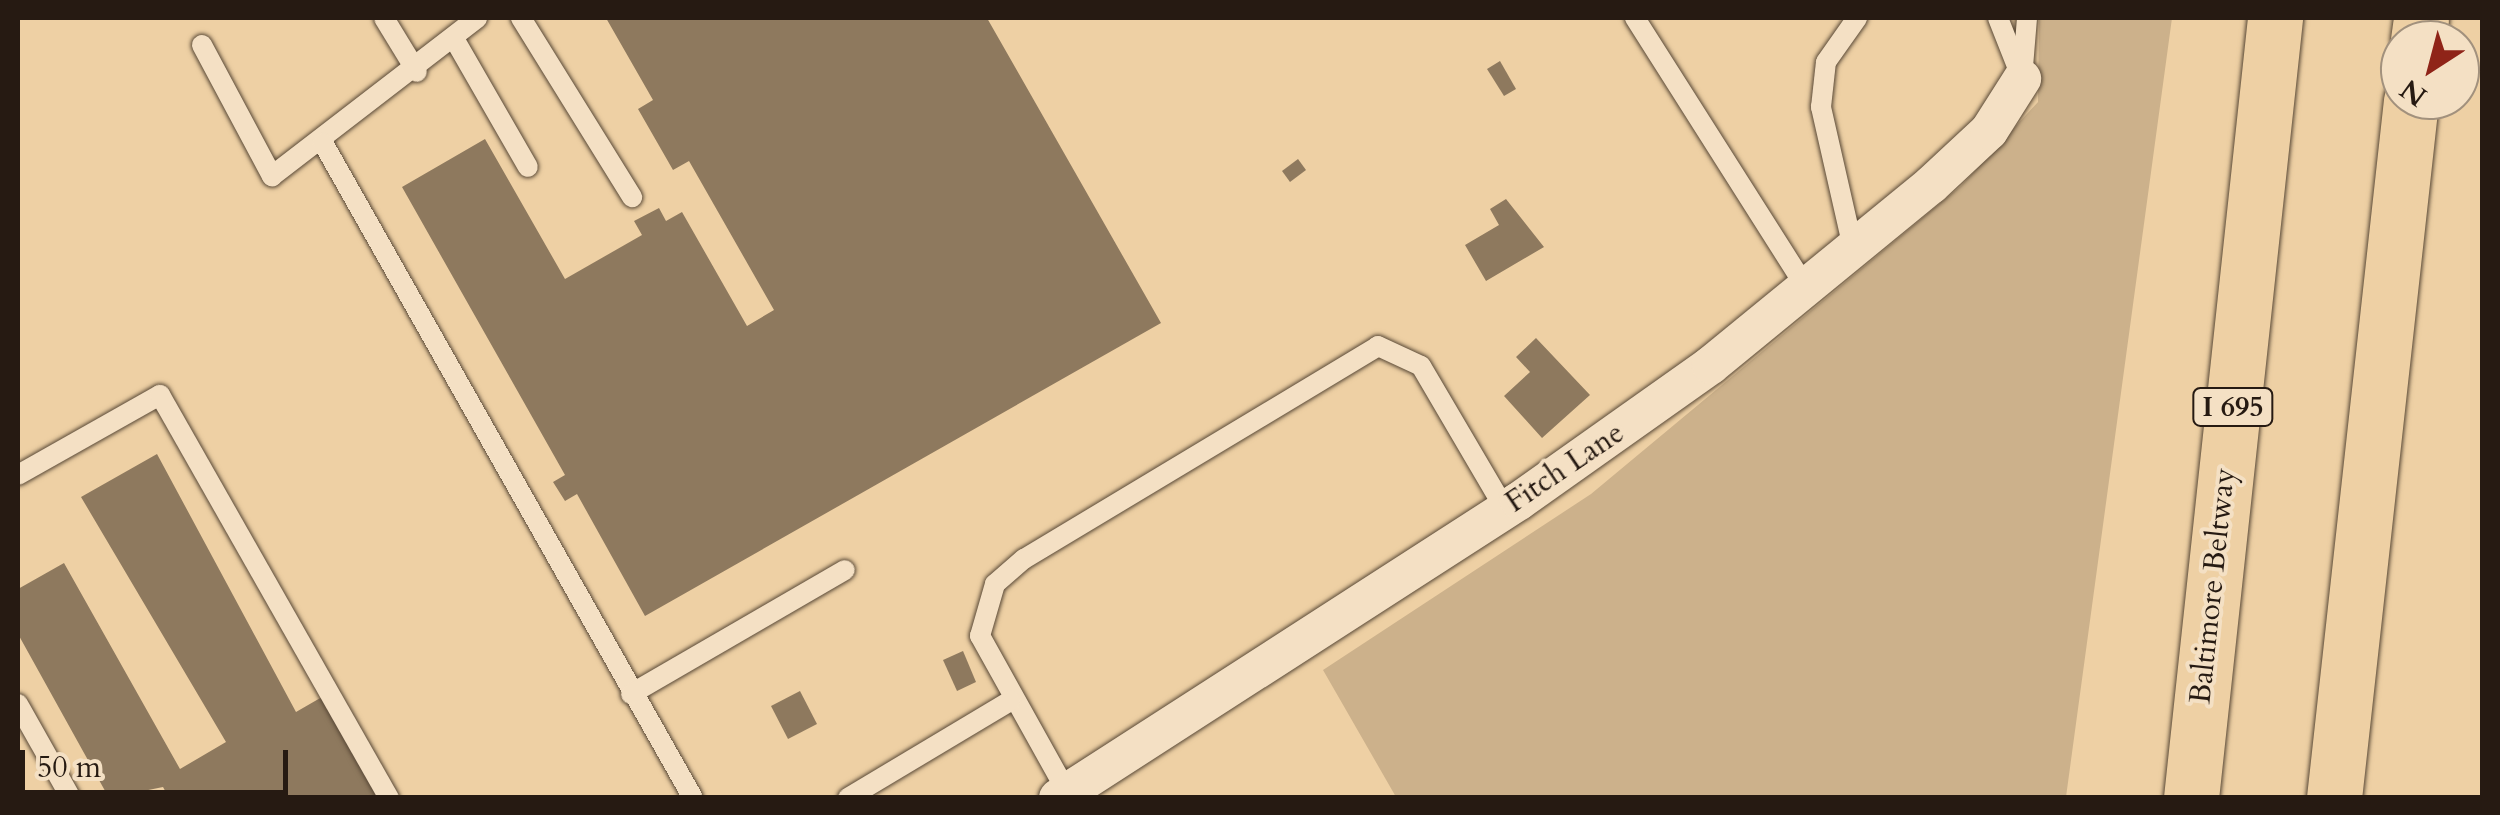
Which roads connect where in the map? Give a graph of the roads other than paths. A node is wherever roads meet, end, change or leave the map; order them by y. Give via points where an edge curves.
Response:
1 (384, 18) edge
2 (477, 18) edge
3 (521, 18) edge
4 (1635, 18) edge
5 (1857, 18) edge
6 (1998, 18) edge
7 (2028, 18) edge
8 (2275, 18) edge
9 (456, 42) junction
10 (202, 45) dead end
11 (417, 72) junction
12 (2022, 79) junction
13 (2410, 120) edge
14 (323, 143) junction
15 (528, 167) dead end
16 (632, 197) dead end
17 (1854, 248) junction
18 (1806, 287) junction
19 (2384, 331) junction
20 (18, 475) edge
21 (1505, 510) junction
22 (844, 570) dead end
23 (631, 694) junction
24 (1010, 702) junction
25 (18, 704) edge
26 (1063, 795) edge
27 (71, 798) edge
28 (389, 798) edge
29 (693, 798) edge
30 (848, 798) edge
31 (2191, 798) edge
32 (2334, 798) edge
33 (2359, 798) edge

1 - 11 lane
2 - 9 lane
3 - 16 lane
4 - 18 lane
5 - 17 lane via 1826,62 1821,107
6 - 12 lane
7 - 12 lane
8 - 31 highway, Baltimore Beltway / I 695
9 - 11 lane
9 - 15 lane
10 - 14 lane via 272,176
11 - 14 lane
12 - 17 street, Fitch Lane via 1989,131
13 - 19 highway
14 - 23 lane
17 - 18 street, Fitch Lane
18 - 21 street, Fitch Lane
19 - 32 highway
19 - 33 highway
20 - 28 lane via 160,395
21 - 24 lane via 1422,366 1378,346 995,584 980,636
21 - 26 street, Fitch Lane
22 - 23 lane
23 - 29 lane
24 - 26 lane
24 - 30 lane
25 - 27 lane

